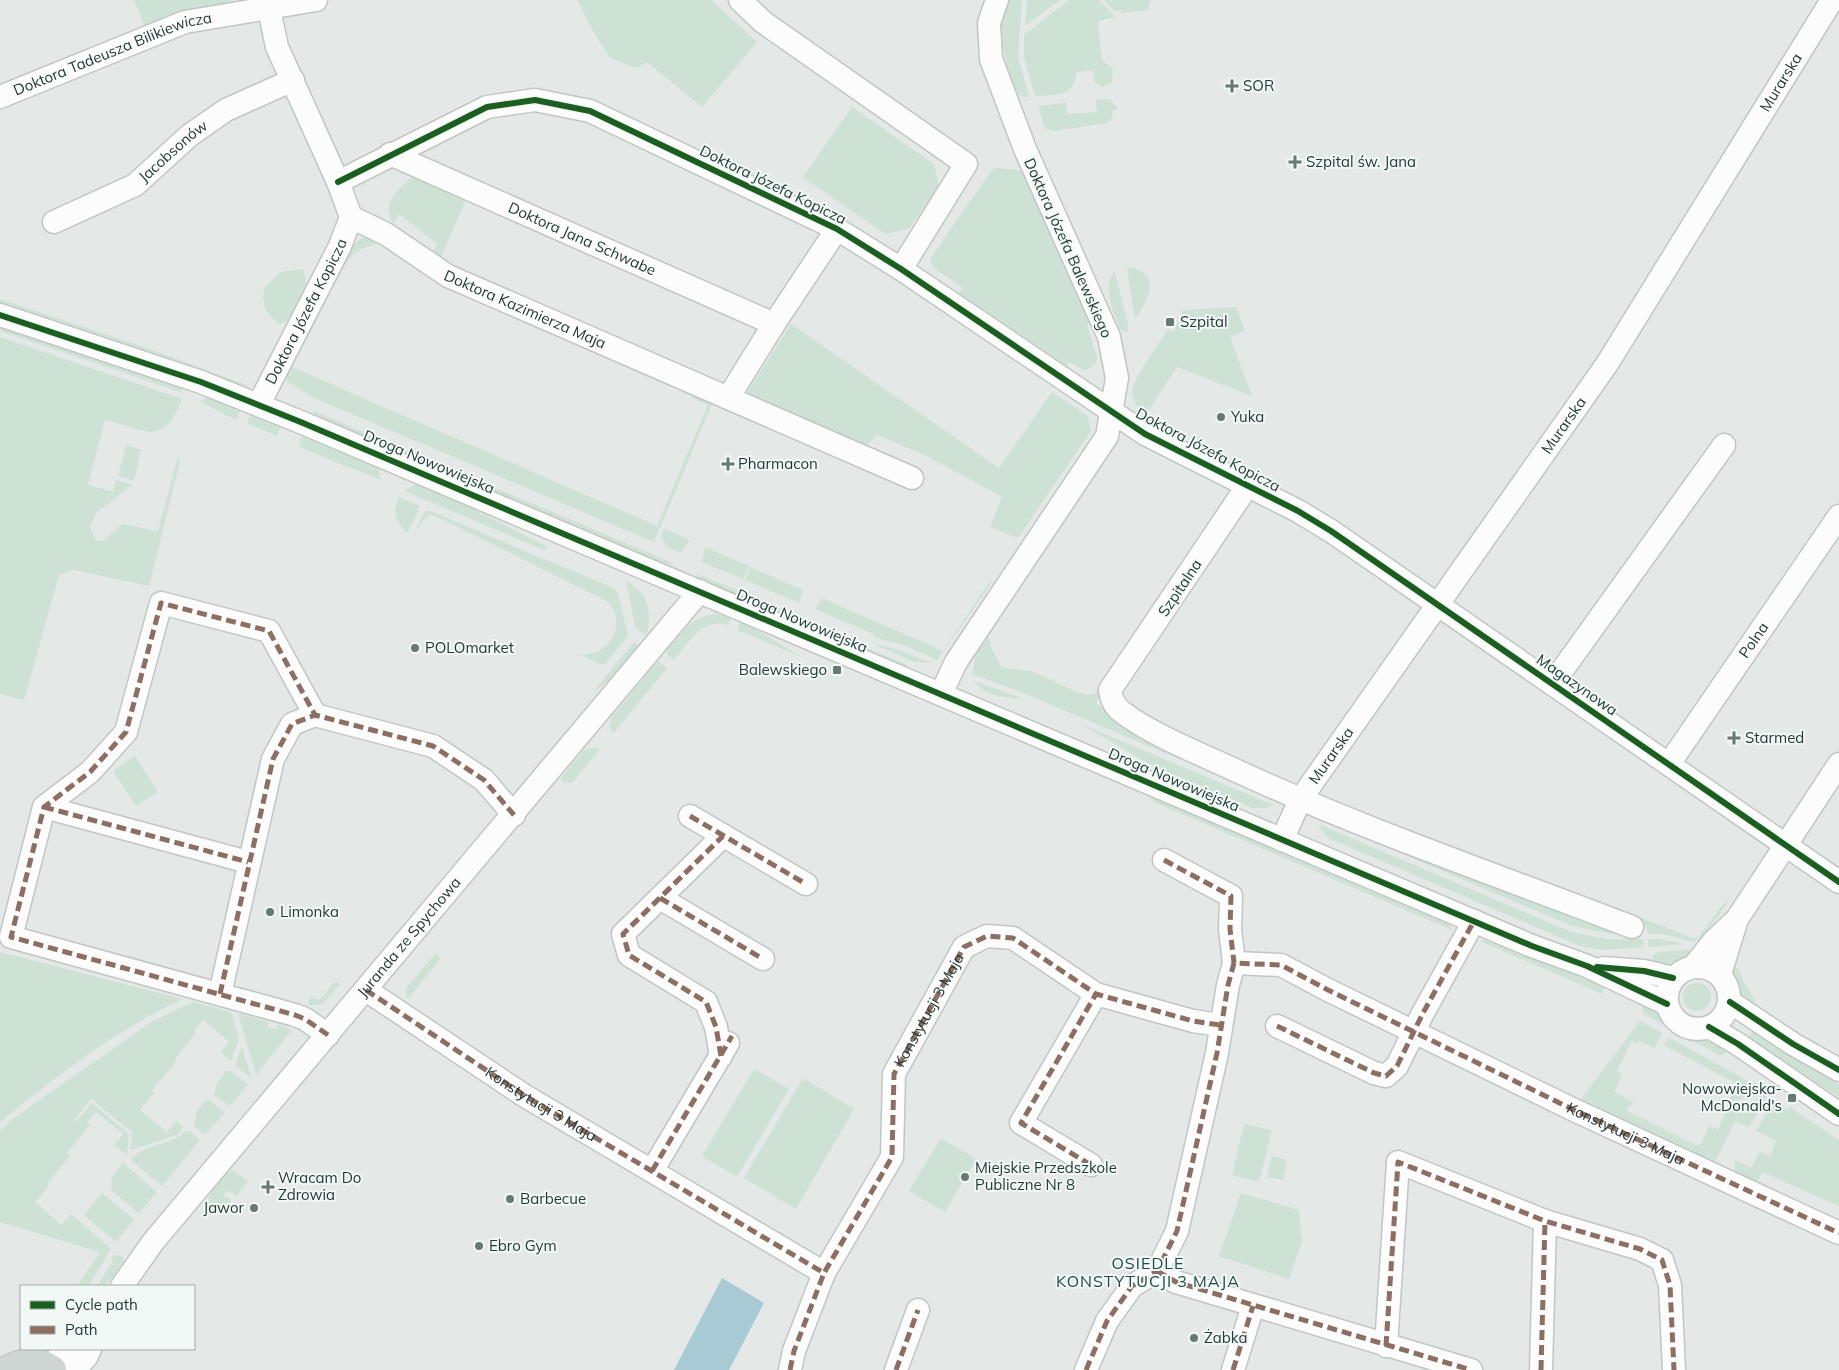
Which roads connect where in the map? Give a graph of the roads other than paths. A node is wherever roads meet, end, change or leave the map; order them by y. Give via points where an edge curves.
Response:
1 (316, 0) edge
2 (740, 0) edge
3 (997, 0) edge
4 (1832, 0) edge
5 (269, 9) junction
6 (292, 80) junction
7 (0, 97) edge
8 (390, 154) junction
9 (338, 182) junction
10 (351, 217) junction
11 (54, 222) dead end
12 (837, 229) junction
13 (901, 269) junction
14 (0, 315) edge
15 (774, 324) junction
16 (728, 398) junction
17 (259, 404) junction
18 (1112, 411) junction
19 (1724, 445) dead end
20 (912, 478) dead end
21 (1248, 485) junction
22 (1298, 511) joint
23 (1839, 516) edge
24 (700, 591) junction
25 (1438, 605) junction
26 (1553, 683) junction
27 (941, 694) junction
28 (315, 716) junction
29 (1669, 764) junction
30 (1839, 764) edge
31 (1300, 800) junction
32 (44, 808) junction
33 (514, 815) junction
34 (690, 816) dead end
35 (723, 836) junction
36 (1282, 840) junction
37 (1786, 844) junction
38 (1164, 860) dead end
39 (248, 862) junction
40 (1839, 882) edge
41 (806, 884) dead end
42 (660, 898) junction
43 (1737, 919) junction
44 (1474, 922) junction
45 (1632, 927) dead end
46 (763, 959) dead end
47 (1234, 963) junction
48 (1587, 966) junction
49 (1694, 966) junction
50 (1720, 974) junction
51 (1673, 978) junction
52 (366, 990) junction
53 (220, 994) junction
54 (1096, 994) junction
55 (1730, 1002) junction
56 (1667, 1004) junction
57 (1220, 1025) junction
58 (1277, 1026) dead end
59 (1709, 1028) junction
60 (1414, 1032) junction
61 (328, 1035) junction
62 (732, 1036) dead end
63 (721, 1056) junction
64 (1839, 1070) edge
65 (1839, 1114) edge
66 (1091, 1165) dead end
67 (652, 1172) junction
68 (1545, 1221) junction
69 (1839, 1232) edge
70 (1157, 1271) junction
71 (824, 1273) junction
72 (123, 1285) edge
73 (1253, 1306) junction
74 (918, 1310) dead end
75 (1386, 1346) junction
76 (67, 1350) edge
77 (90, 1350) edge
78 (50, 1369) edge
79 (7, 1370) edge
80 (75, 1370) edge
81 (790, 1370) edge
82 (896, 1370) edge
83 (1086, 1370) edge
84 (1233, 1370) edge
85 (1471, 1370) edge
86 (1541, 1370) edge
87 (1674, 1370) edge

1 - 5 street, Doktora Tadeusza Bilikiewicza
2 - 13 street via 763,22 966,164
3 - 18 street, Doktora Józefa Balewskiego via 989,23 991,59 1025,149 1109,337 1116,378
4 - 25 street, Murarska via 1607,364
5 - 6 street via 277,47
5 - 7 street, Doktora Tadeusza Bilikiewicza via 185,22
6 - 9 street
6 - 11 street, Jacobsonów via 226,110 190,135 135,185
8 - 9 street, Doktora Józefa Kopicza
8 - 12 street, Doktora Józefa Kopicza via 487,106 535,100 590,111
8 - 15 street, Doktora Jana Schwabe
9 - 10 street
10 - 16 street, Doktora Kazimierza Maja via 386,234 448,276
10 - 17 street, Doktora Józefa Kopicza via 340,246
12 - 13 street, Doktora Józefa Kopicza
12 - 15 street
13 - 18 street, Doktora Józefa Kopicza
14 - 17 street, Droga Nowowiejska
15 - 16 street
16 - 20 street, Doktora Kazimierza Maja
17 - 24 street, Droga Nowowiejska
18 - 21 street, Doktora Józefa Kopicza via 1145,434
18 - 27 street, Doktora Józefa Balewskiego via 1106,436 956,662
19 - 26 street, Magazynowa
21 - 22 street, Doktora Józefa Kopicza
21 - 31 street, Szpitalna via 1110,690 1112,702 1136,721
22 - 25 street, Magazynowa
23 - 29 street, Polna
24 - 27 street, Droga Nowowiejska
24 - 33 street, Juranda ze Spychowa
25 - 26 street, Magazynowa
25 - 31 street, Murarska
26 - 29 street, Magazynowa
27 - 36 street, Droga Nowowiejska
28 - 32 street via 269,631 161,603 126,732 90,772
28 - 33 street via 433,746 484,780
28 - 39 street via 292,724 273,759
29 - 37 street, Magazynowa
30 - 37 street
31 - 36 street, Murarska
31 - 45 street
32 - 39 street
32 - 53 street via 10,937
33 - 52 street, Juranda ze Spychowa
34 - 35 street
35 - 41 street
35 - 42 street
36 - 44 street, Droga Nowowiejska
37 - 40 street, Magazynowa
37 - 43 street
38 - 47 street via 1231,896
39 - 53 street
42 - 46 street
42 - 63 street via 623,934 629,955 706,1002 716,1027
43 - 49 street
43 - 50 street
44 - 48 street, Droga Nowowiejska
44 - 60 street
47 - 57 street
47 - 60 street, Konstytucji 3 Maja via 1281,965
48 - 51 street, Droga Nowowiejska via 1644,971
48 - 56 street, Droga Nowowiejska
49 - 50 street via 1708,967
49 - 51 street
50 - 55 street via 1728,987
51 - 56 street via 1667,990
52 - 61 street, Juranda ze Spychowa
52 - 67 street, Konstytucji 3 Maja via 525,1096
53 - 61 street via 305,1019
54 - 57 street, Konstytucji 3 Maja via 1193,1022
54 - 66 street via 1021,1123
54 - 71 street, Konstytucji 3 Maja via 1012,938 987,936 964,948 894,1074 892,1157
55 - 59 street via 1723,1017
55 - 64 street
56 - 59 street via 1671,1014 1683,1025
57 - 70 street via 1217,1053 1177,1231
58 - 60 street via 1386,1076 1397,1066
59 - 65 street via 1738,1044
60 - 69 street, Konstytucji 3 Maja
61 - 72 street, Juranda ze Spychowa via 152,1242
62 - 63 street
63 - 67 street
67 - 71 street, Konstytucji 3 Maja
68 - 75 street via 1398,1162
68 - 86 street
68 - 87 street via 1640,1248 1662,1260 1670,1285
70 - 73 street via 1176,1282
70 - 83 street via 1132,1286 1107,1321
71 - 81 street, Konstytucji 3 Maja via 794,1351
73 - 75 street
73 - 84 street
74 - 82 street
75 - 85 street
76 - 78 street
77 - 80 street
78 - 79 main road via 35,1363 21,1363

